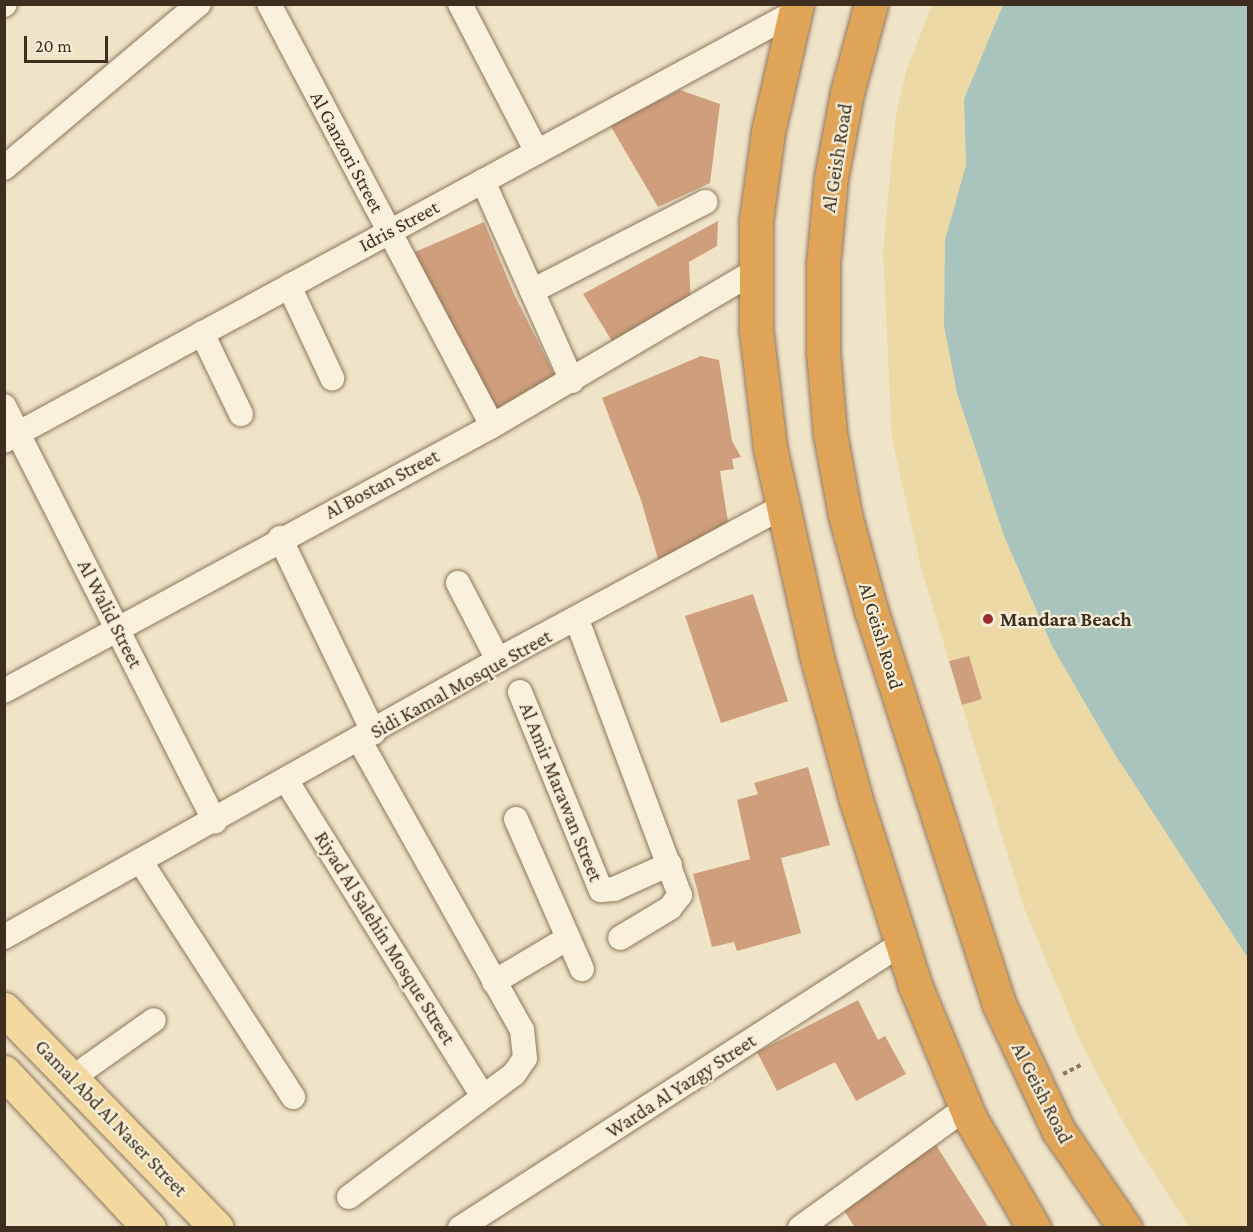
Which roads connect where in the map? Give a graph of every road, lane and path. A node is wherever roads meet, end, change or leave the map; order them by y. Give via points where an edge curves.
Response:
1 (199, 4) edge
2 (268, 4) edge
3 (460, 4) edge
4 (871, 4) edge
5 (796, 8) edge
6 (537, 152) junction
7 (4, 168) edge
8 (483, 181) junction
9 (705, 202) dead end
10 (389, 232) junction
11 (755, 271) junction
12 (289, 286) junction
13 (532, 291) junction
14 (202, 333) junction
15 (332, 378) dead end
16 (572, 381) junction
17 (4, 406) edge
18 (241, 414) dead end
19 (492, 426) junction
20 (12, 436) edge
21 (782, 507) junction
22 (280, 538) junction
23 (458, 583) dead end
24 (577, 620) junction
25 (117, 629) junction
26 (498, 660) junction
27 (4, 691) edge
28 (520, 692) dead end
29 (367, 736) junction
30 (286, 780) junction
31 (516, 819) dead end
32 (215, 822) junction
33 (141, 862) junction
34 (670, 864) junction
35 (4, 937) edge
36 (568, 938) junction
37 (620, 938) dead end
38 (901, 944) junction
39 (582, 969) dead end
40 (494, 982) junction
41 (4, 1009) edge
42 (154, 1020) dead end
43 (4, 1072) edge
44 (72, 1078) junction
45 (483, 1096) junction
46 (293, 1097) dead end
47 (966, 1108) junction
48 (349, 1197) dead end
49 (149, 1227) edge
50 (217, 1227) edge
51 (460, 1227) edge
52 (800, 1227) edge
53 (1034, 1227) edge
54 (1125, 1227) edge

1 - 7 street
2 - 10 street, Al Ganzori Street
3 - 6 street
4 - 54 highway, Al Geish Road via 847,93 831,178 823,265 823,352 830,434 845,514 871,610 999,1004 1058,1130
5 - 6 street, Idris Street
5 - 11 highway via 762,172
6 - 8 street, Idris Street
8 - 10 street, Idris Street
8 - 13 street
9 - 13 street
10 - 12 street, Idris Street
10 - 19 street, Al Ganzori Street
11 - 16 street, Al Bostan Street
11 - 21 highway via 761,389
12 - 14 street, Idris Street
12 - 15 street
13 - 16 street
14 - 18 street
14 - 20 street, Idris Street
16 - 19 street, Al Bostan Street
17 - 20 street, Al Walid Street
19 - 22 street, Al Bostan Street
20 - 25 street, Al Walid Street
21 - 24 street, Sidi Kamal Mosque Street
21 - 38 highway via 830,706
22 - 25 street, Al Bostan Street
22 - 29 street
23 - 26 street
24 - 26 street, Sidi Kamal Mosque Street
24 - 34 street
25 - 27 street, Al Bostan Street
25 - 32 street, Al Walid Street
26 - 29 street, Sidi Kamal Mosque Street
28 - 34 street, Al Amir Marawan Street via 601,890 614,889
29 - 30 street, Sidi Kamal Mosque Street
29 - 40 street
30 - 32 street, Sidi Kamal Mosque Street
30 - 45 street, Riyad Al Salehin Mosque Street
31 - 36 street
32 - 33 street, Sidi Kamal Mosque Street
33 - 35 street, Sidi Kamal Mosque Street
33 - 46 street
34 - 37 street via 679,885 676,902
36 - 39 street
36 - 40 street
38 - 47 highway via 930,1027
38 - 51 street, Warda Al Yazgy Street
40 - 45 street via 522,1030 525,1058 514,1074
41 - 44 main road, Gamal Abd Al Naser Street
42 - 44 street
43 - 49 main road
44 - 50 main road, Gamal Abd Al Naser Street
45 - 48 street
47 - 52 street
47 - 53 highway via 1002,1179

